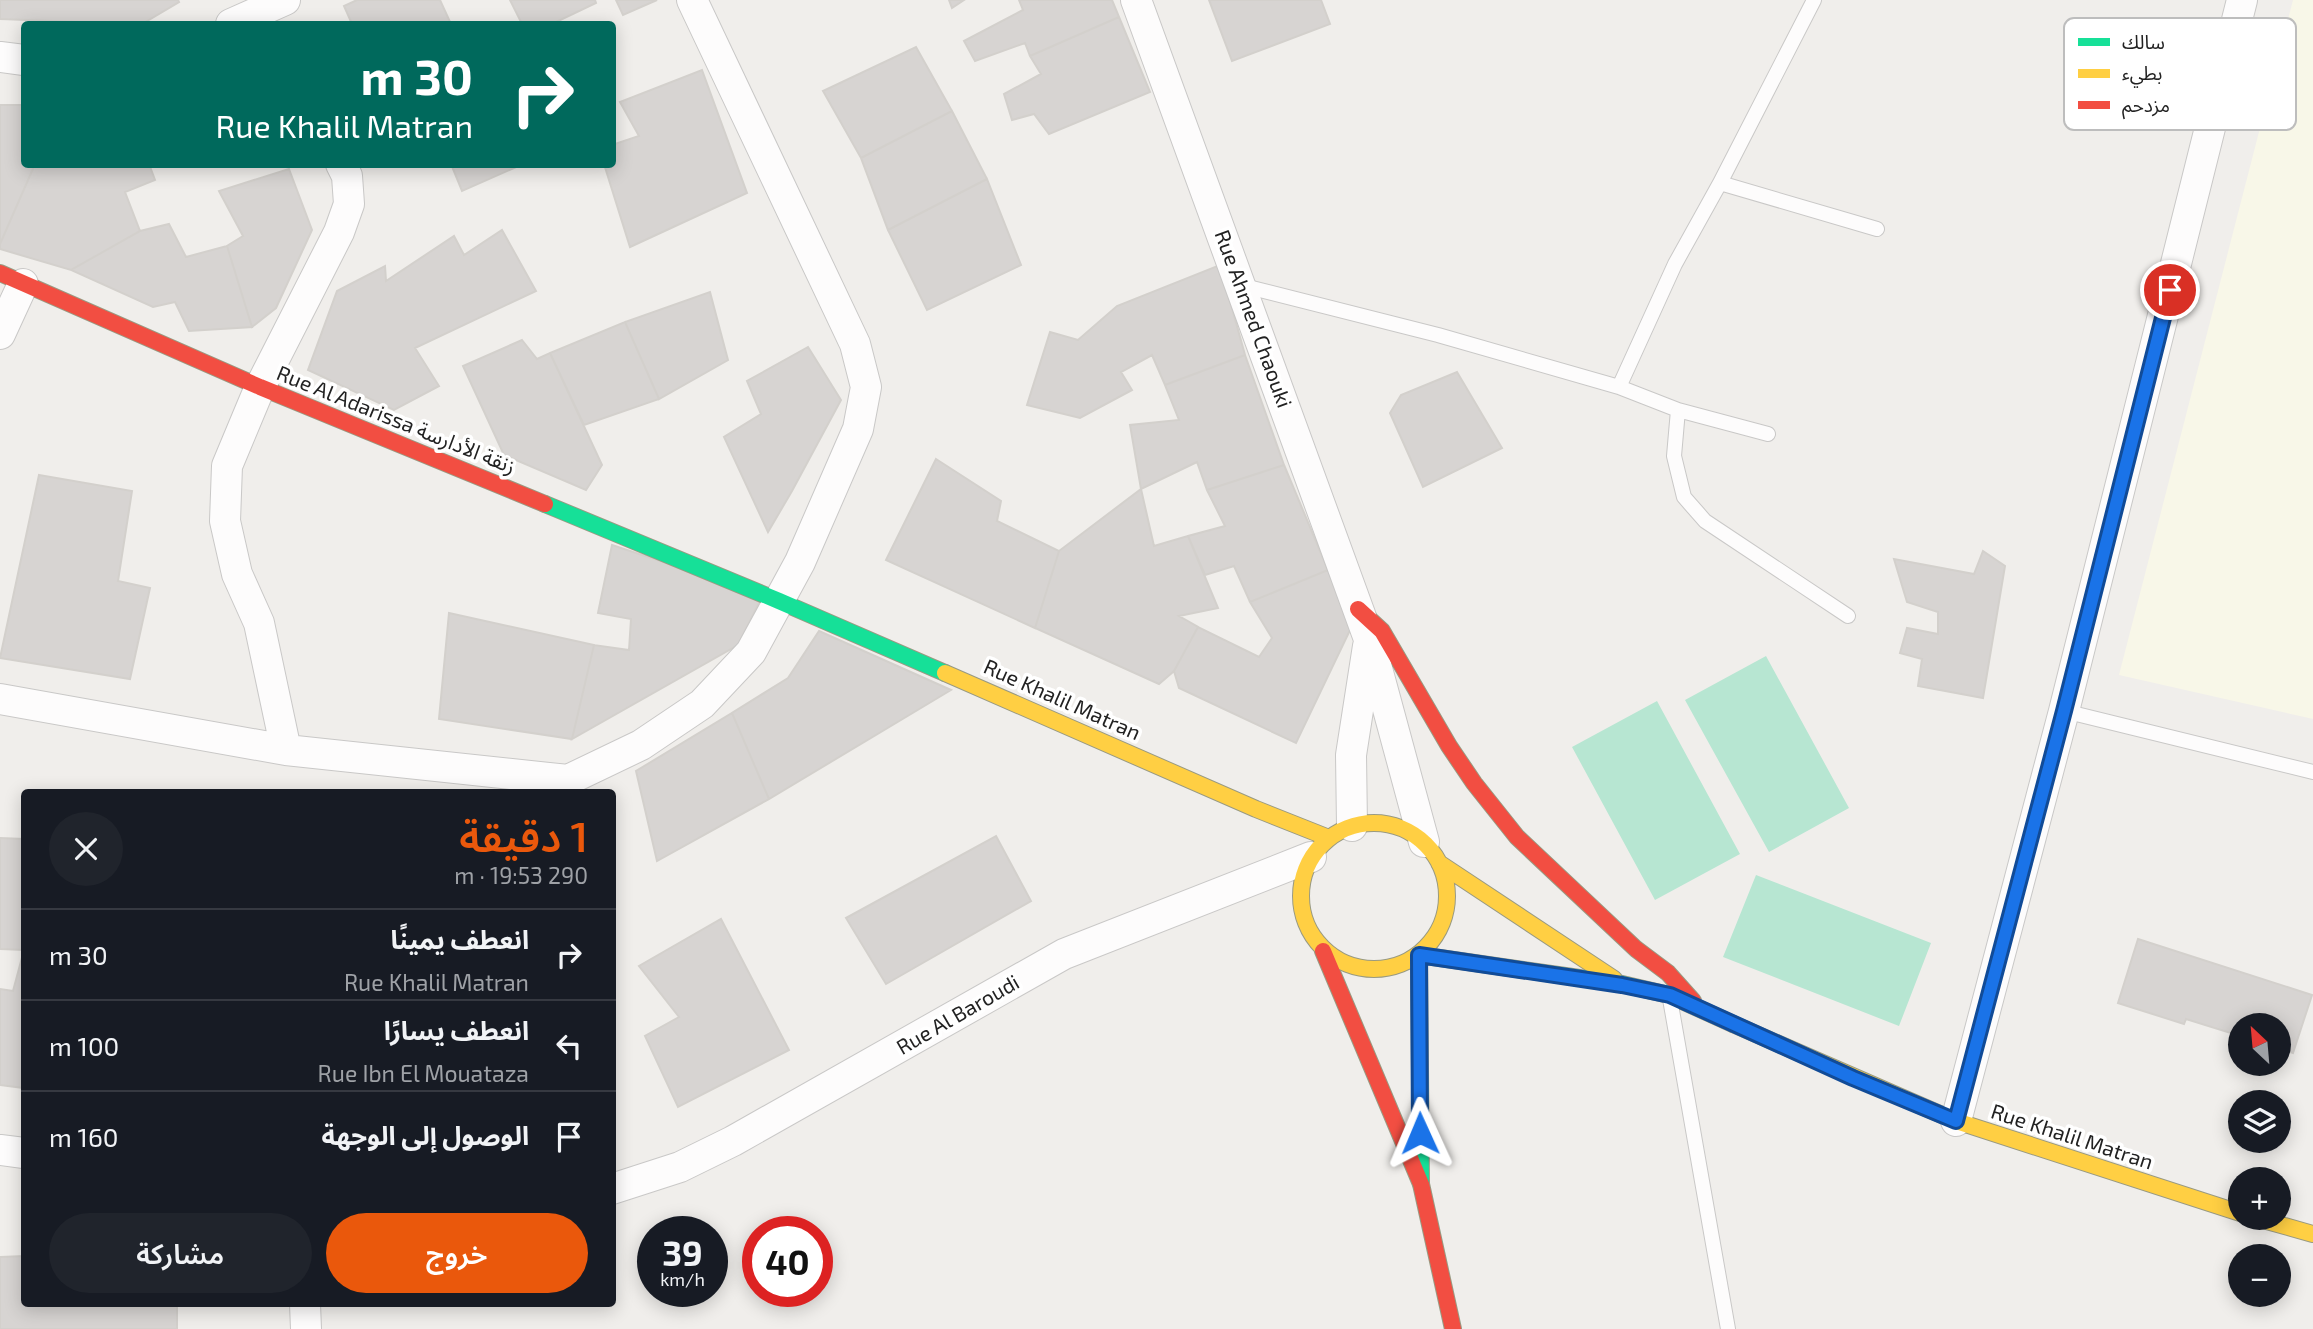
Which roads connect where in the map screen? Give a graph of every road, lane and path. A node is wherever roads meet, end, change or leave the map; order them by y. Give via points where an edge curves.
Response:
1 (692, 0) edge
2 (1136, 0) edge
3 (1814, 0) edge
4 (2242, 0) edge
5 (275, 11) edge
6 (2237, 18) edge
7 (241, 21) edge
8 (0, 57) edge
9 (21, 60) edge
10 (2209, 130) edge
11 (343, 168) edge
12 (1720, 183) junction
13 (1877, 229) dead end
14 (11, 279) edge
15 (1240, 285) junction
16 (0, 334) edge
17 (260, 387) junction
18 (1619, 387) junction
19 (1678, 410) junction
20 (1768, 434) dead end
21 (779, 601) junction
22 (1358, 609) junction
23 (1848, 616) dead end
24 (1369, 639) junction
25 (0, 699) edge
26 (2064, 711) junction
27 (286, 750) junction
28 (2313, 772) edge
29 (567, 786) edge
30 (1331, 840) junction
31 (1432, 852) junction
32 (1323, 951) junction
33 (1419, 955) junction
34 (1622, 985) junction
35 (1670, 995) junction
36 (1701, 1011) junction
37 (1956, 1121) junction
38 (0, 1150) edge
39 (21, 1153) edge
40 (1420, 1184) junction
41 (616, 1188) edge
42 (2228, 1209) edge
43 (2291, 1228) edge
44 (2313, 1234) edge
45 (306, 1307) edge
46 (306, 1329) edge
47 (1453, 1329) edge
48 (1728, 1329) edge

1 - 21 street via 855,344 866,387 858,429
2 - 15 street, Rue Ahmed Chaouki
3 - 12 lane
4 - 6 street
5 - 7 street
8 - 9 street
10 - 26 street
11 - 17 street via 349,204 339,232
12 - 13 lane
12 - 18 lane via 1675,264
14 - 16 street
14 - 17 street, Rue Al Adarissa زنقة الأدارسة
15 - 18 lane
15 - 22 street, Rue Ahmed Chaouki
17 - 21 street, Rue Al Adarissa زنقة الأدارسة
17 - 27 street via 227,466 225,521 237,574 259,623
18 - 19 lane
19 - 20 lane
19 - 23 lane via 1674,456 1684,496 1705,521
21 - 29 street via 751,652 702,704
21 - 30 street, Rue Khalil Matran
22 - 24 street, Rue Ahmed Chaouki
22 - 36 street via 1382,631 1449,746 1517,837 1636,949 1668,973
24 - 30 street via 1351,755
24 - 31 street, Rue Ahmed Chaouki
25 - 27 street
26 - 28 lane
26 - 37 street
27 - 29 street
30 - 31 street via 1377,822 1402,828
30 - 32 street via 1301,880 1300,906 1308,931
30 - 41 street, Rue Al Baroudi via 1063,954 733,1141 680,1167
31 - 33 street via 1447,887 1446,912 1436,936
31 - 34 street, Rue Khalil Matran
32 - 33 street via 1345,964 1370,970 1396,967
32 - 40 street
33 - 34 street, Rue Khalil Matran
33 - 40 street
34 - 35 street, Rue Khalil Matran
35 - 36 street, Rue Khalil Matran
35 - 48 lane
36 - 37 street, Rue Khalil Matran
37 - 42 street, Rue Khalil Matran
38 - 39 street
40 - 47 street
43 - 44 street
45 - 46 street

